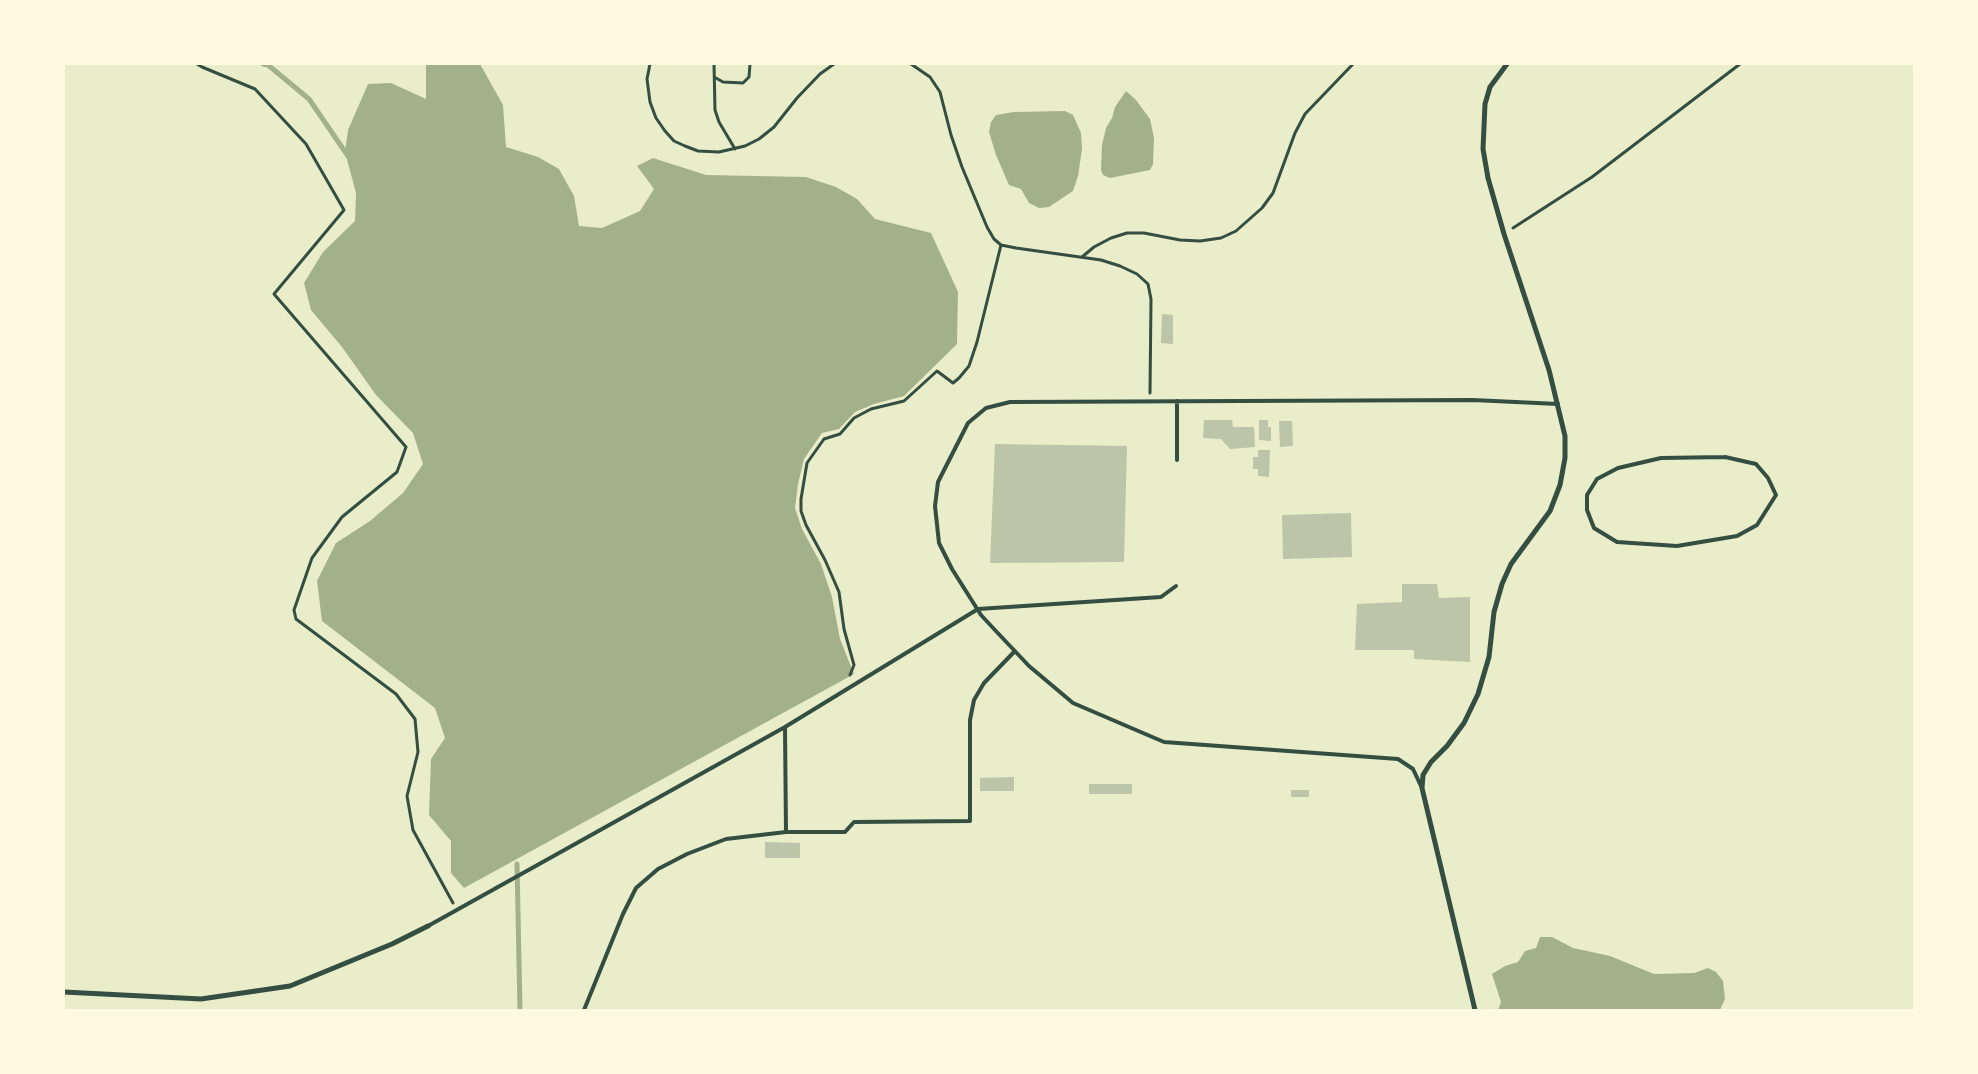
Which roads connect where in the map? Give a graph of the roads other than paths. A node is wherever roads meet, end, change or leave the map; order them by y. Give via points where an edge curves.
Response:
1 (1507, 64) edge
2 (1177, 401) junction
3 (1558, 404) junction
4 (1177, 460) dead end
5 (1594, 528) joint
6 (1176, 586) dead end
7 (978, 609) junction
8 (1015, 651) junction
9 (785, 727) junction
10 (1422, 788) junction
11 (786, 832) junction
12 (428, 926) joint
13 (64, 992) edge
14 (584, 1010) edge
15 (1475, 1010) edge

1 - 3 street via 1490,87 1482,126 1482,149 1504,234
2 - 3 lane via 1473,400
2 - 4 lane
2 - 7 lane via 1010,402 986,408 968,423 938,482 935,506 939,543
3 - 10 street via 1565,436 1560,485 1550,511 1511,564 1502,584 1494,612 1489,657 1478,694 1464,722 1423,775
5 - 5 lane via 1587,510 1587,495 1597,479 1618,468 1661,458 1725,457 1756,464 1776,495 1757,525 1736,536 1677,546 1617,542
6 - 7 lane via 1161,597
7 - 8 lane
7 - 9 lane
8 - 10 lane via 1073,703 1164,742 1398,759 1413,769
8 - 11 lane via 984,683 974,700 970,720 970,821 854,822 845,832
9 - 11 lane
9 - 12 lane
10 - 15 street
11 - 14 lane via 726,839 658,869 636,888
12 - 13 street via 290,986 201,999

